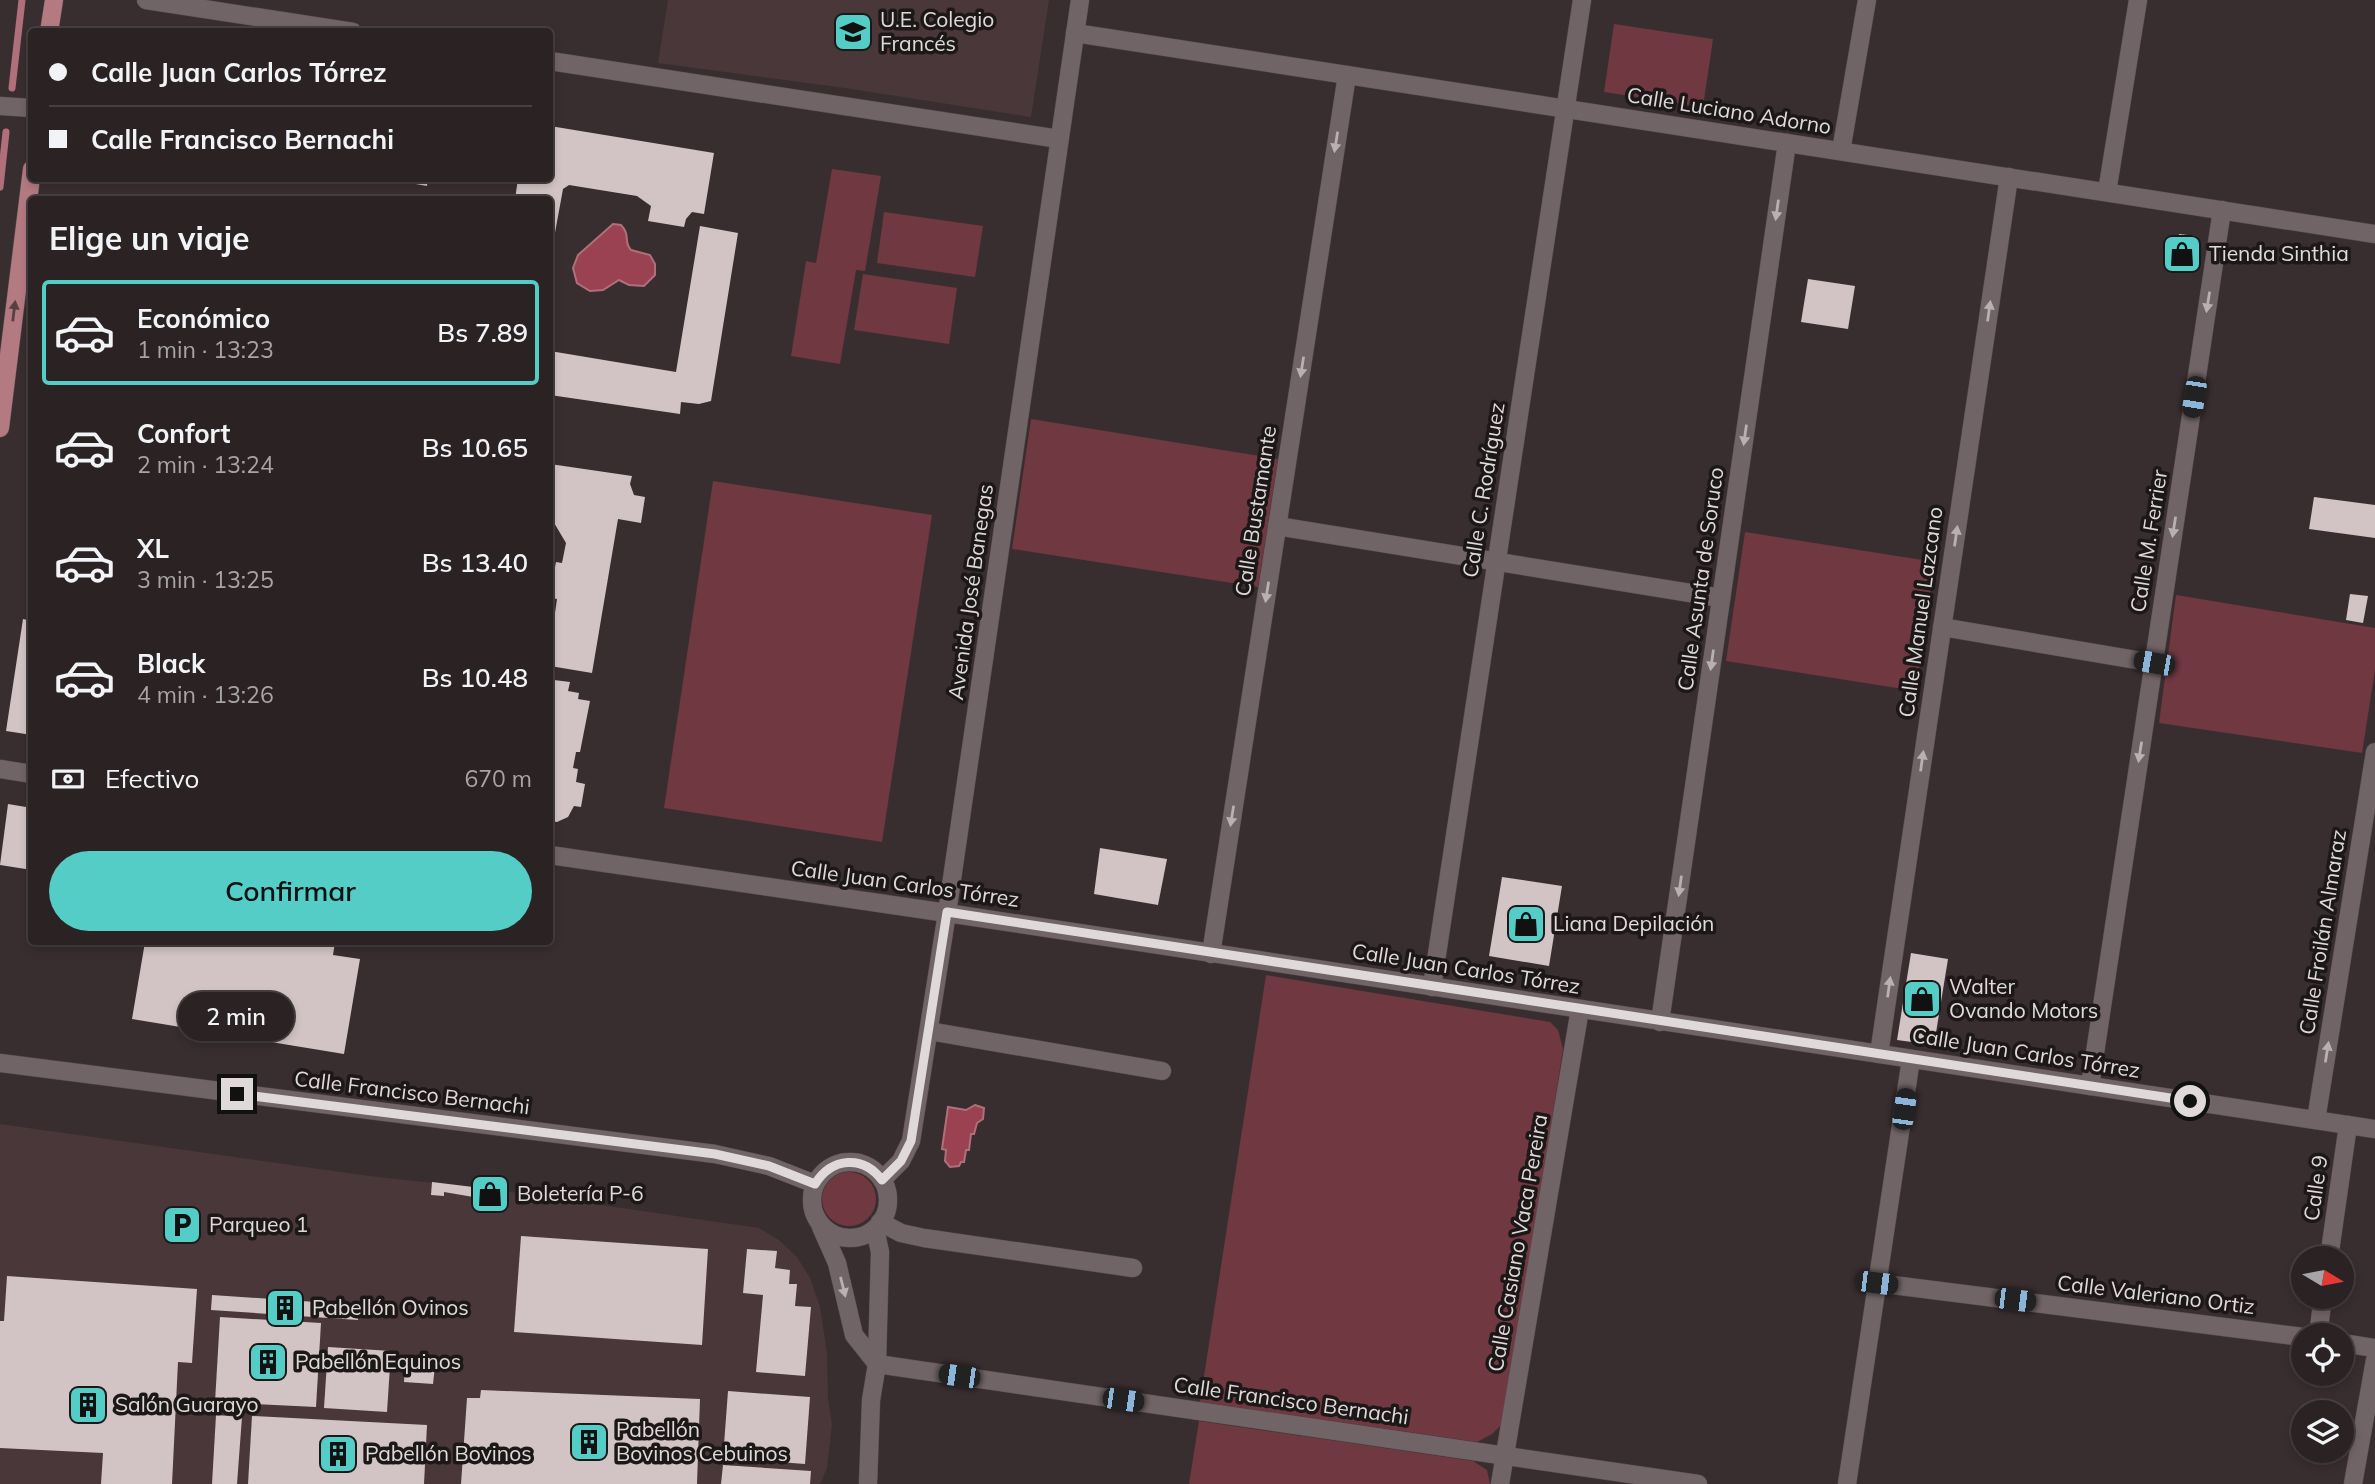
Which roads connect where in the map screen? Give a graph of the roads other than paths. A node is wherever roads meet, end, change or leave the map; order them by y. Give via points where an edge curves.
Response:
1 (54, 0) edge
2 (146, 0) edge
3 (1080, 0) edge
4 (1581, 0) edge
5 (1867, 0) edge
6 (2138, 0) edge
7 (50, 28) edge
8 (328, 28) edge
9 (1075, 33) junction
10 (553, 61) edge
11 (1347, 75) junction
12 (0, 106) edge
13 (28, 108) edge
14 (1566, 108) junction
15 (1059, 139) junction
16 (1787, 143) junction
17 (1841, 151) junction
18 (2009, 177) junction
19 (2107, 192) junction
20 (28, 201) edge
21 (2222, 210) junction
22 (2375, 233) edge
23 (0, 428) edge
24 (1277, 526) junction
25 (1496, 561) junction
26 (1721, 598) junction
27 (1942, 627) junction
28 (2154, 663) junction
29 (2375, 752) edge
30 (0, 769) edge
31 (28, 773) edge
32 (553, 855) edge
33 (947, 912) junction
34 (1211, 954) junction
35 (1432, 987) junction
36 (1580, 1009) junction
37 (1660, 1021) junction
38 (929, 1031) junction
39 (1879, 1054) junction
40 (1911, 1059) junction
41 (0, 1063) edge
42 (1162, 1071) dead end
43 (2090, 1086) junction
44 (2316, 1120) junction
45 (2348, 1125) junction
46 (2375, 1129) edge
47 (882, 1180) junction
48 (815, 1184) junction
49 (819, 1224) junction
50 (878, 1226) junction
51 (2331, 1246) edge
52 (1133, 1268) dead end
53 (1877, 1283) junction
54 (2291, 1335) edge
55 (2354, 1345) edge
56 (2375, 1348) edge
57 (2375, 1360) edge
58 (877, 1364) junction
59 (1505, 1456) junction
60 (868, 1484) edge
61 (1500, 1484) edge
62 (1698, 1484) edge
63 (1847, 1484) edge
64 (2353, 1484) edge

1 - 7 main road
2 - 8 street
3 - 9 street, Avenida José Banegas
4 - 14 street, Calle C. Rodríguez
5 - 17 street
6 - 19 street
9 - 11 street, Calle Luciano Adorno
9 - 15 street, Avenida José Banegas
10 - 15 street
11 - 14 street, Calle Luciano Adorno
11 -> 24 street, Calle Bustamante
12 - 13 street
14 - 16 street, Calle Luciano Adorno
14 - 25 street, Calle C. Rodríguez
15 - 33 street, Avenida José Banegas
16 - 17 street, Calle Luciano Adorno
16 -> 26 street, Calle Asunta de Soruco
17 - 18 street, Calle Luciano Adorno
18 - 19 street, Calle Luciano Adorno
27 -> 18 street, Calle Manuel Lazcano
19 - 21 street, Calle Luciano Adorno
23 -> 20 main road
21 - 22 street, Calle Luciano Adorno
21 -> 28 street, Calle M. Ferrier
24 - 25 street
24 -> 34 street, Calle Bustamante
25 - 26 street
25 - 35 street, Calle C. Rodríguez
26 -> 37 street, Calle Asunta de Soruco
27 - 28 street
39 -> 27 street, Calle Manuel Lazcano
28 -> 43 street, Calle M. Ferrier
44 -> 29 street, Calle Froilán Almaraz
30 - 31 street
32 - 33 street, Calle Juan Carlos Tórrez
33 - 34 street, Calle Juan Carlos Tórrez
33 - 38 street, Avenida José Banegas
34 - 35 street, Calle Juan Carlos Tórrez
35 - 36 street, Calle Juan Carlos Tórrez
36 - 37 street, Calle Juan Carlos Tórrez
36 - 59 street, Calle Casiano Vaca Pereira
37 - 39 street, Calle Juan Carlos Tórrez
38 - 42 street
38 - 47 street, Avenida José Banegas via 911,1141 901,1161
39 - 40 street, Calle Juan Carlos Tórrez
40 - 43 street, Calle Juan Carlos Tórrez
40 - 53 street
41 - 48 street, Calle Francisco Bernachi via 715,1154 769,1166
43 - 44 street, Calle Juan Carlos Tórrez
44 - 45 street, Calle Juan Carlos Tórrez
45 - 46 street, Calle Juan Carlos Tórrez
45 - 51 street, Calle 9
47 - 48 street via 869,1167 852,1162 835,1165
47 - 50 street via 887,1206
48 - 49 street via 811,1200
49 - 50 street via 833,1235 850,1238
49 -> 58 street via 837,1263 854,1335
50 - 52 street via 924,1238
50 - 58 street
53 - 54 street, Calle Valeriano Ortiz
53 - 63 street
55 - 56 street
57 - 64 street
58 - 59 street, Calle Francisco Bernachi
58 - 60 street
59 - 61 street, Calle Casiano Vaca Pereira
59 - 62 street, Calle Francisco Bernachi

